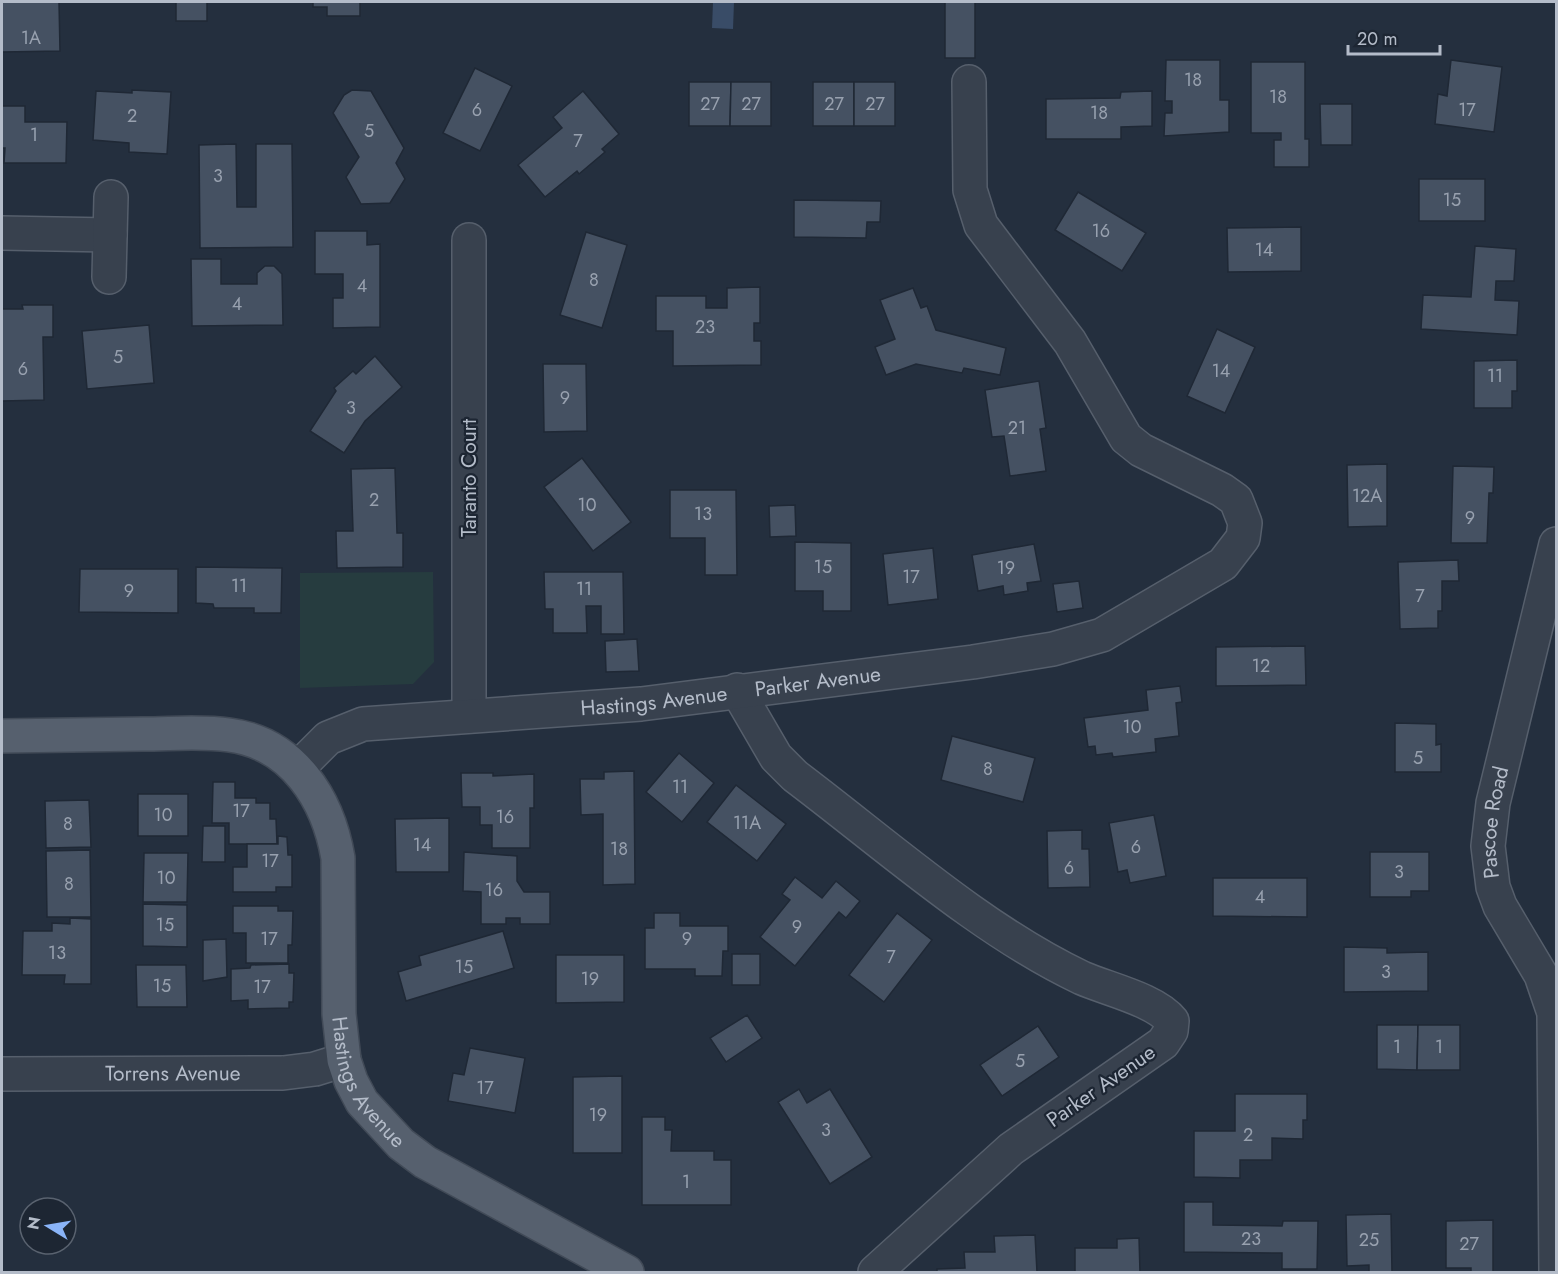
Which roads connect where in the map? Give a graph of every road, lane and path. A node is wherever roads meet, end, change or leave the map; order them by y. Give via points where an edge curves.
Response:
1 (969, 82) dead end
2 (111, 197) dead end
3 (2, 233) edge
4 (110, 235) junction
5 (469, 240) dead end
6 (109, 277) dead end
7 (1557, 544) edge
8 (737, 690) junction
9 (469, 716) junction
10 (2, 736) edge
11 (298, 768) junction
12 (344, 1060) junction
13 (2, 1074) edge
14 (627, 1272) edge
15 (875, 1272) edge
16 (1556, 1272) edge

1 - 8 street, Parker Avenue via 970,190 981,225 1055,320 1126,438 1141,450 1236,500 1245,523 1243,538 1223,564 1206,575 1124,624 1077,644 973,662
2 - 4 street
3 - 4 street
4 - 6 street
5 - 9 street, Taranto Court
7 - 16 street, Pascoe Road via 1494,803 1488,846 1489,868 1500,906 1541,975 1554,1013
8 - 9 street, Hastings Avenue via 642,704
8 - 15 street, Parker Avenue via 776,757 795,776 1002,930 1066,970 1155,1008 1172,1021 1162,1043 1011,1149
9 - 11 street, Hastings Avenue via 363,724 328,738
10 - 11 main road, Hastings Avenue via 230,735 267,746
11 - 12 main road, Hastings Avenue via 323,806 338,858 339,1014
12 - 13 street, Torrens Avenue via 283,1073
12 - 14 main road, Hastings Avenue via 362,1102 401,1144 425,1162

